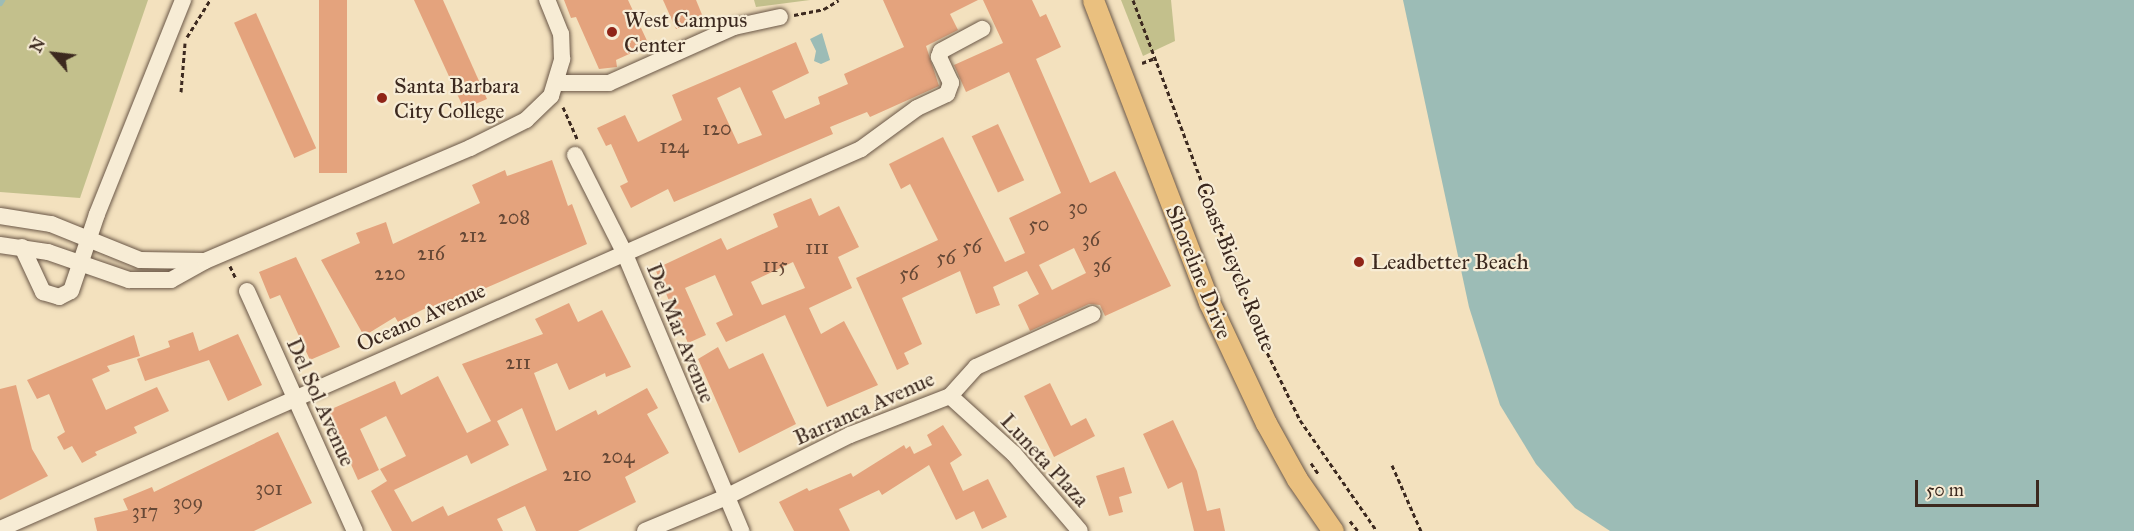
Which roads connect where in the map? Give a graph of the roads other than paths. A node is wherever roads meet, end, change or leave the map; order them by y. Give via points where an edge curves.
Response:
1 (183, 0) edge
2 (547, 0) edge
3 (1093, 0) edge
4 (780, 17) road end
5 (982, 29) dead end
6 (554, 90) junction
7 (575, 155) road end
8 (0, 216) edge
9 (88, 240) junction
10 (0, 245) edge
11 (22, 247) junction
12 (624, 252) junction
13 (205, 261) junction
14 (81, 264) junction
15 (247, 291) dead end
16 (1093, 314) dead end
17 (950, 396) junction
18 (293, 398) junction
19 (724, 498) junction
20 (0, 529) edge
21 (355, 531) edge
22 (645, 531) edge
23 (741, 531) edge
24 (1080, 531) edge
25 (1333, 531) edge

1 - 9 street
2 - 6 street via 561,34
3 - 25 main road, Shoreline Drive via 1223,334 1297,479
4 - 6 street via 734,27 609,83
5 - 12 street, Oceano Avenue via 941,51 939,57 951,83 947,94 916,108 861,149
6 - 13 street via 508,130
7 - 12 street, Del Mar Avenue
8 - 9 street via 35,219
9 - 13 street via 140,261
9 - 14 street
10 - 11 street
11 - 14 street
11 - 14 street via 39,288 54,297 71,291
12 - 18 street, Oceano Avenue
12 - 19 street, Del Mar Avenue
13 - 14 street via 177,278 156,282 129,280
15 - 18 street, Del Sol Avenue
16 - 17 street, Barranca Avenue via 976,367
17 - 19 street, Barranca Avenue via 850,435
17 - 24 street, Luneta Plaza via 1014,454
18 - 20 street, Oceano Avenue
18 - 21 street, Del Sol Avenue
19 - 22 street, Barranca Avenue
19 - 23 street, Del Mar Avenue

